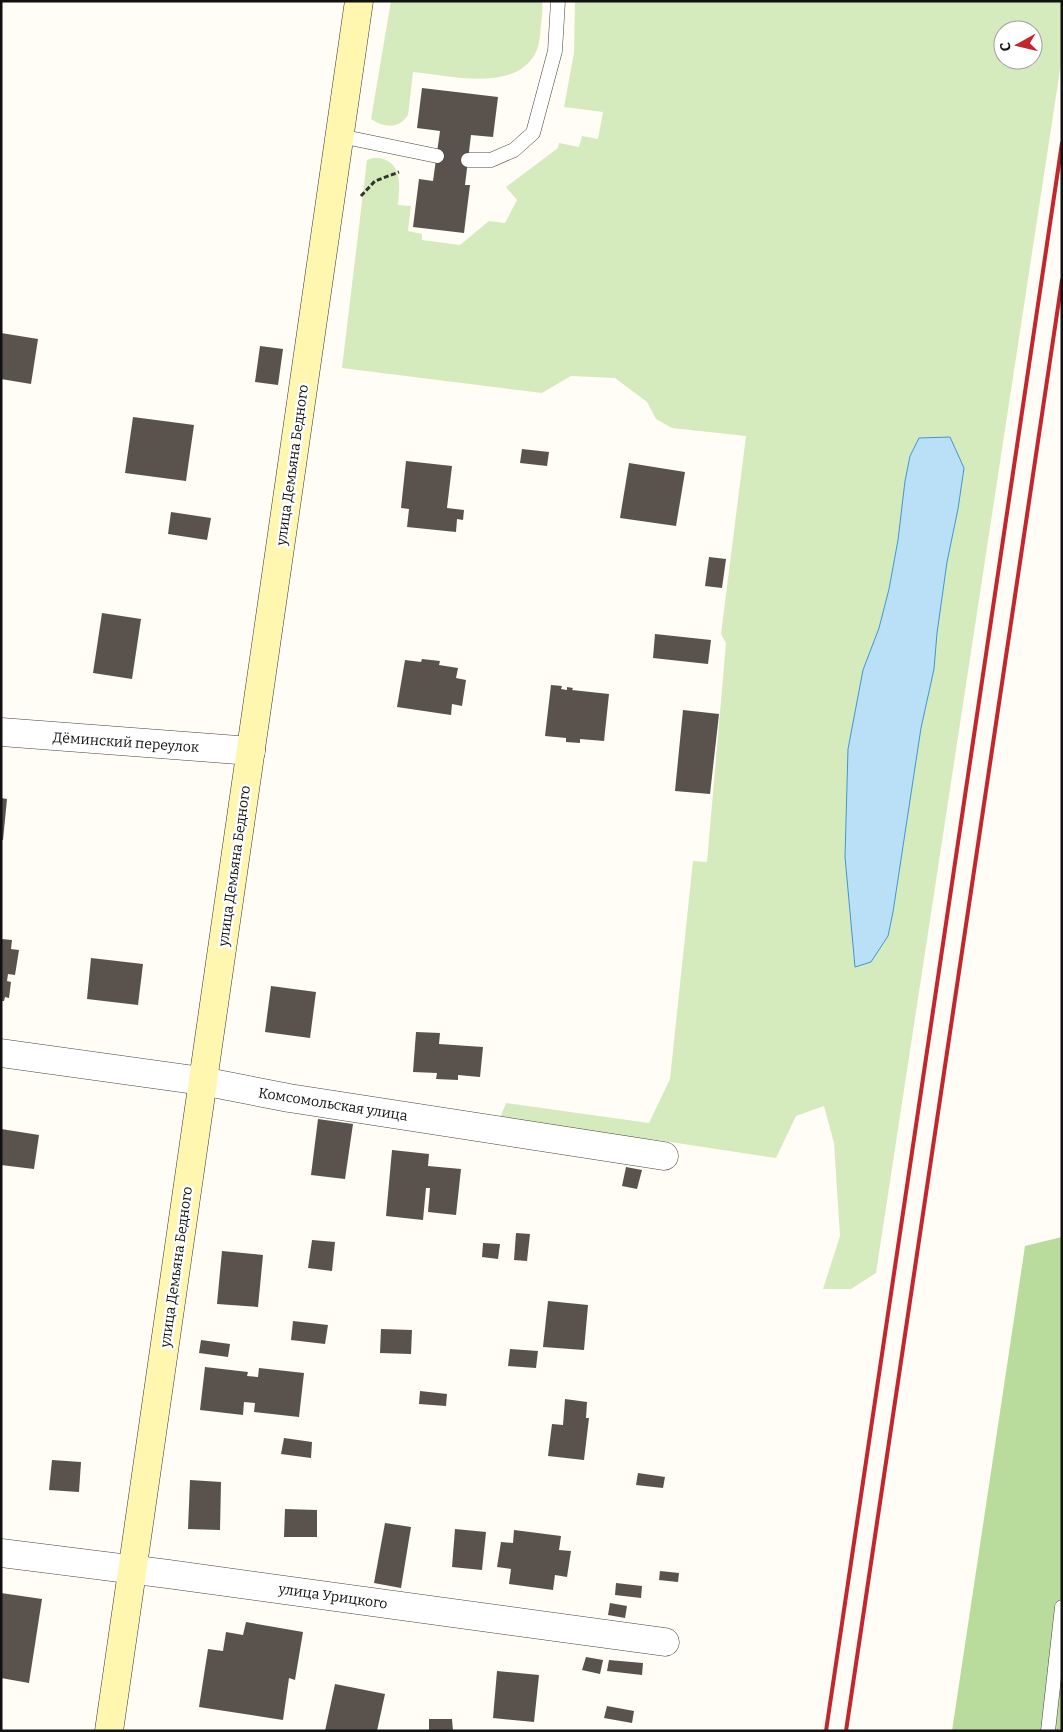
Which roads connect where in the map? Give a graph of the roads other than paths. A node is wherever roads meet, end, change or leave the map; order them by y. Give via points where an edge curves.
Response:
1 (359, 1) edge
2 (558, 1) edge
3 (340, 136) junction
4 (436, 156) dead end
5 (468, 160) dead end
6 (1, 732) edge
7 (251, 751) junction
8 (1, 1053) edge
9 (202, 1081) junction
10 (664, 1156) dead end
11 (1, 1552) edge
12 (132, 1569) junction
13 (1062, 1607) edge
14 (665, 1642) dead end
15 (109, 1731) edge
16 (1048, 1731) edge

1 - 3 street, улица Демьяна Бедного
2 - 5 lane via 555,51 533,133 514,150 491,160
3 - 4 lane
3 - 7 street, улица Демьяна Бедного
6 - 7 street, Дёминский переулок
7 - 9 street, улица Демьяна Бедного
8 - 9 street, Комсомольская улица
9 - 10 street, Комсомольская улица via 289,1098
9 - 12 street, улица Демьяна Бедного
11 - 12 street, улица Урицкого
12 - 14 street, улица Урицкого
12 - 15 street, улица Демьяна Бедного
13 - 16 lane

